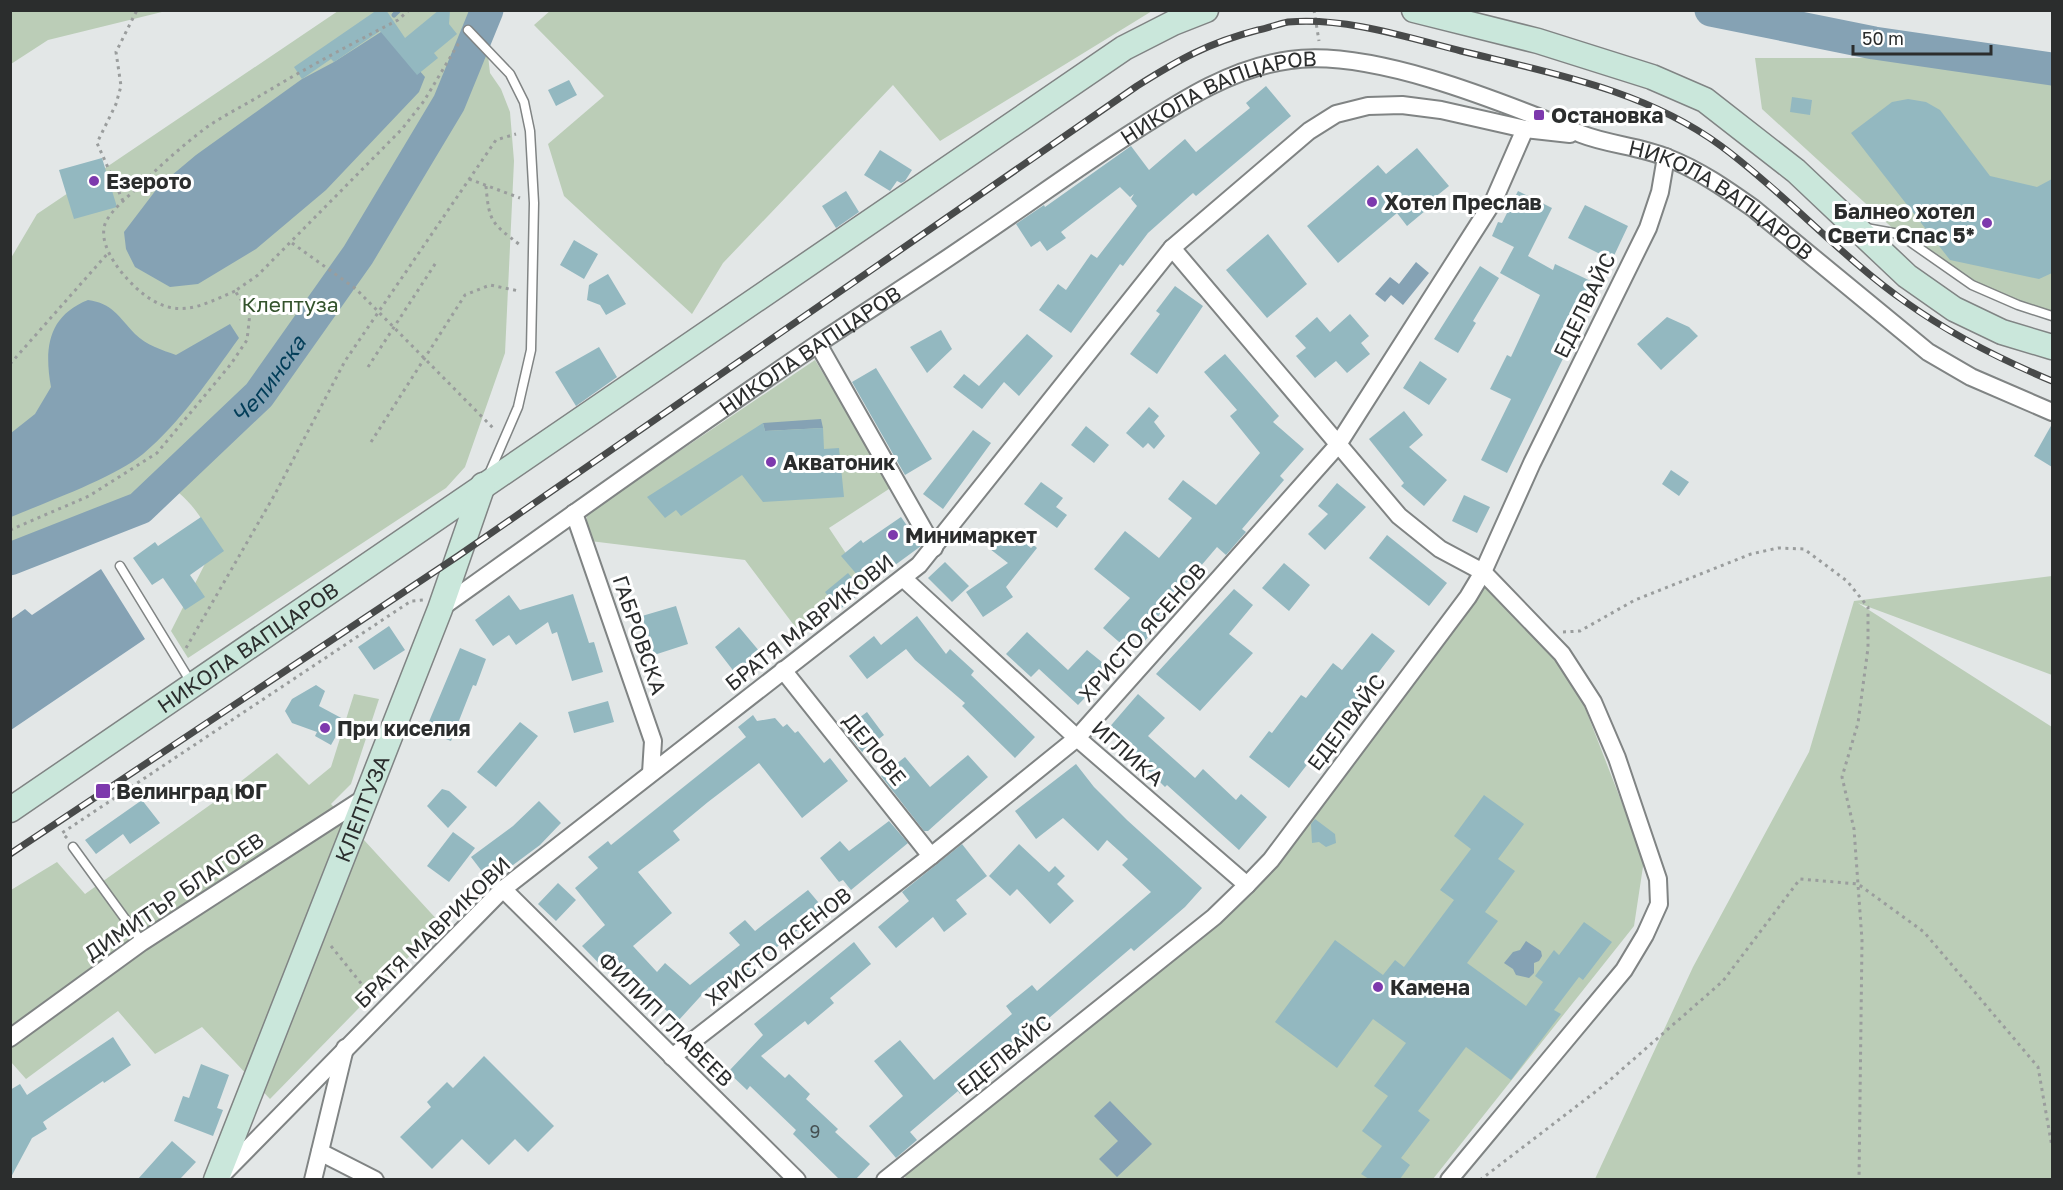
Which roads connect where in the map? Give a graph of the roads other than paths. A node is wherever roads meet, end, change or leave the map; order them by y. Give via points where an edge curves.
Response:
1 (1206, 10) edge
2 (1414, 10) edge
3 (470, 31) road end
4 (1525, 129) junction
5 (1585, 135) junction
6 (1666, 157) junction
7 (1852, 225) junction
8 (1172, 248) junction
9 (2052, 316) edge
10 (818, 344) junction
11 (2052, 347) edge
12 (2052, 412) edge
13 (1337, 446) junction
14 (483, 485) junction
15 (574, 513) junction
16 (934, 548) junction
17 (120, 566) dead end
18 (1483, 572) junction
19 (903, 578) junction
20 (440, 609) junction
21 (783, 670) junction
22 (192, 684) junction
23 (1077, 738) junction
24 (651, 773) junction
25 (366, 797) junction
26 (10, 810) edge
27 (73, 847) road end
28 (932, 856) junction
29 (1246, 885) junction
30 (503, 890) junction
31 (142, 942) junction
32 (10, 1038) edge
33 (345, 1047) junction
34 (672, 1057) junction
35 (320, 1152) junction
36 (217, 1179) edge
37 (313, 1179) edge
38 (375, 1179) edge
39 (797, 1179) edge
40 (885, 1179) edge
41 (1449, 1179) edge

1 - 14 street, НИКОЛА ВАПЦАРОВ via 1124,48
2 - 7 street via 1538,40 1652,77 1705,100 1796,171
3 - 14 lane, КЛЕПТУЗА via 510,74 524,102 530,131 534,202 531,350 518,406
4 - 5 street, БРАТЯ МАВРИКОВИ
4 - 8 street, БРАТЯ МАВРИКОВИ via 1402,105 1368,106 1336,114 1309,131
4 - 13 street, ХРИСТО ЯСЕНОВ via 1494,200
5 - 6 street, НИКОЛА ВАПЦАРОВ
5 - 10 street, НИКОЛА ВАПЦАРОВ via 1539,115 1376,66 1329,59 1290,60 1252,69 1180,101
6 - 12 street, НИКОЛА ВАПЦАРОВ via 1753,208 1928,352 1971,377
6 - 18 street, ЕДЕЛВАЙС via 1648,228
7 - 9 lane via 1899,234 1972,285
7 - 11 street via 1907,276 1954,309 2002,332
8 - 13 street
8 - 16 street, БРАТЯ МАВРИКОВИ
10 - 15 street, НИКОЛА ВАПЦАРОВ
10 - 16 street
13 - 18 street via 1399,516 1440,549
13 - 23 street, ХРИСТО ЯСЕНОВ
14 - 20 street, КЛЕПТУЗА
14 - 22 street, НИКОЛА ВАПЦАРОВ
15 - 20 street, НИКОЛА ВАПЦАРОВ
15 - 24 street, ГАБРОВСКА via 653,741
16 - 19 street, БРАТЯ МАВРИКОВИ
17 - 22 lane
18 - 29 street, ЕДЕЛВАЙС via 1271,860
18 - 41 street via 1562,654 1593,702 1649,848 1658,879 1659,904 1646,935 1624,970
19 - 21 street, БРАТЯ МАВРИКОВИ
19 - 23 street, ИГЛИКА
20 - 25 street, КЛЕПТУЗА
21 - 24 street, БРАТЯ МАВРИКОВИ
21 - 28 street, ДЕЛОВЕ
22 - 26 street, НИКОЛА ВАПЦАРОВ
23 - 28 street, ХРИСТО ЯСЕНОВ
23 - 29 street, ИГЛИКА
24 - 30 street, БРАТЯ МАВРИКОВИ
25 - 31 street, ДИМИТЪР БЛАГОЕВ
25 - 36 street, КЛЕПТУЗА
27 - 31 lane
28 - 34 street, ХРИСТО ЯСЕНОВ
29 - 40 street, ЕДЕЛВАЙС via 1214,917
30 - 33 street, БРАТЯ МАВРИКОВИ
30 - 34 street, ФИЛИП ГЛАВЕЕВ
31 - 32 street, ДИМИТЪР БЛАГОЕВ
33 - 35 street
33 - 36 street, БРАТЯ МАВРИКОВИ
34 - 39 street, ФИЛИП ГЛАВЕЕВ
35 - 37 street
35 - 38 street

